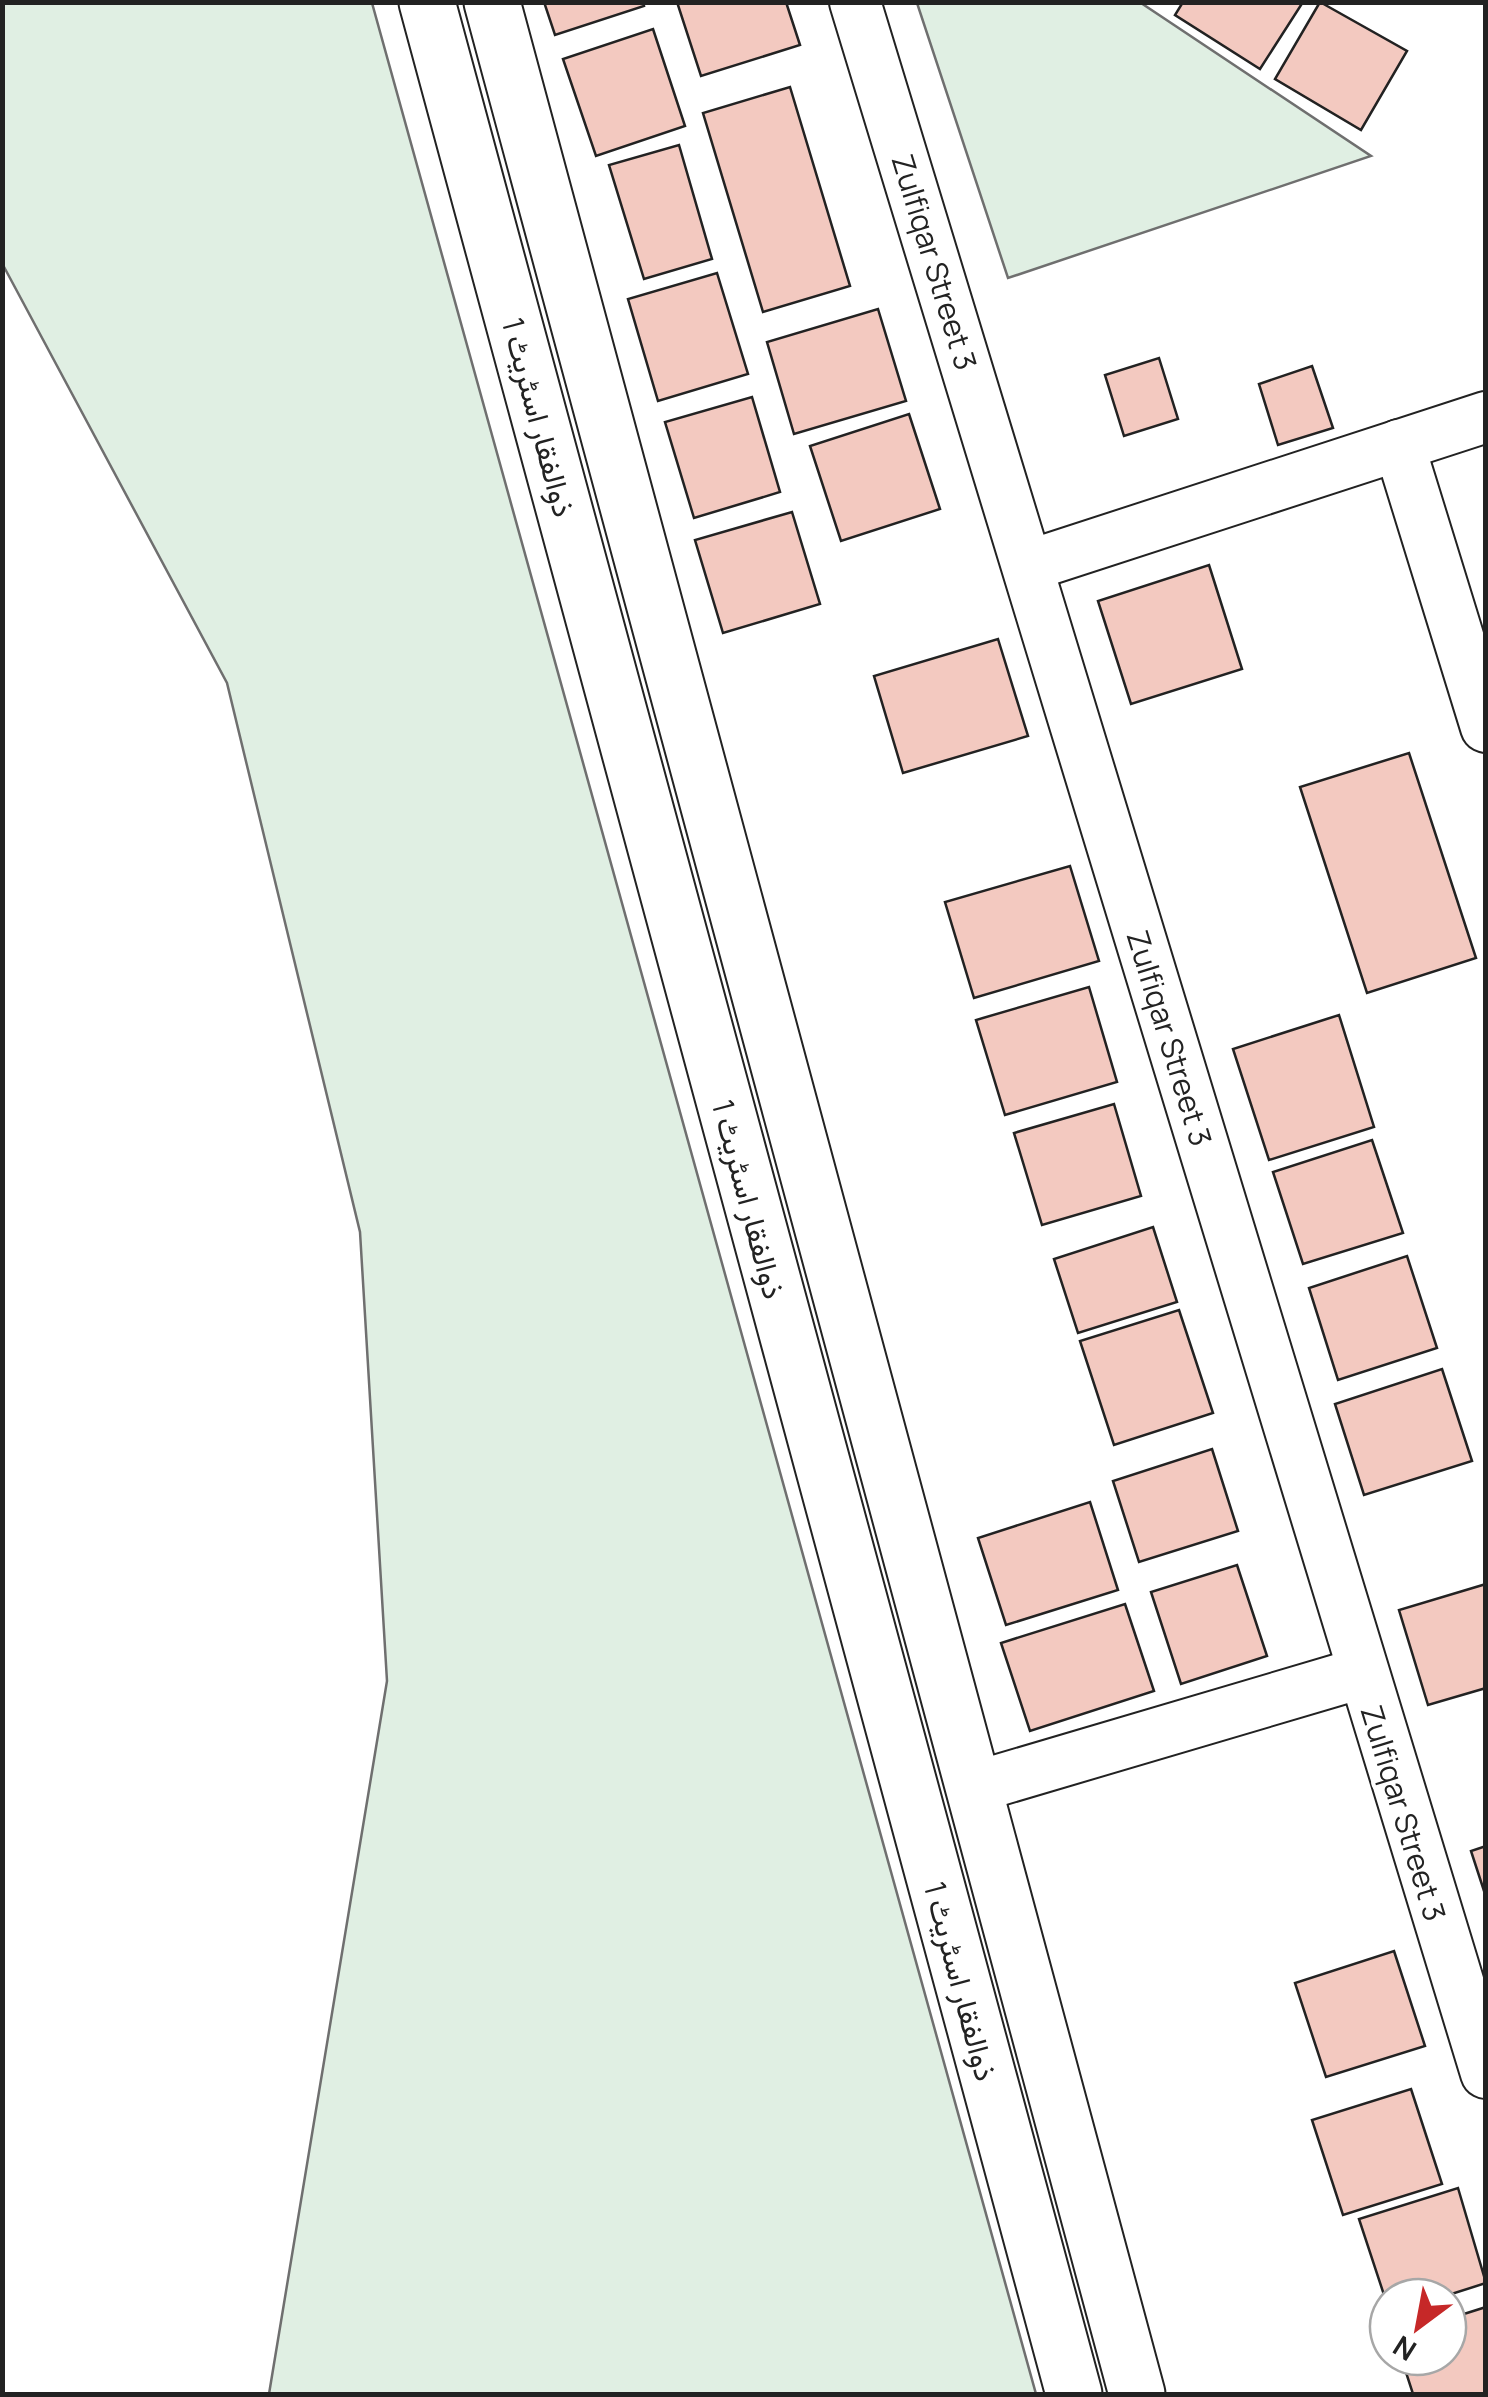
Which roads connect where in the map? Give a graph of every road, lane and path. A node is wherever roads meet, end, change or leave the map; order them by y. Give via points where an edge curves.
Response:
1 (427, 2) edge
2 (492, 2) edge
3 (854, 2) edge
4 (1486, 417) edge
5 (1399, 445) junction
6 (1028, 566) junction
7 (1486, 727) edge
8 (1361, 1674) junction
9 (972, 1788) junction
10 (1486, 2072) edge
11 (1074, 2394) edge
12 (1138, 2394) edge

1 - 11 main road, ذوالفقار اسٹریٹ 1
2 - 9 main road, ذوالفقار اسٹریٹ 1
3 - 6 street, Zulfiqar Street 3
4 - 5 street
5 - 6 street
5 - 7 street
6 - 8 street, Zulfiqar Street 3
8 - 9 street
8 - 10 street, Zulfiqar Street 3
9 - 12 main road, ذوالفقار اسٹریٹ 1

